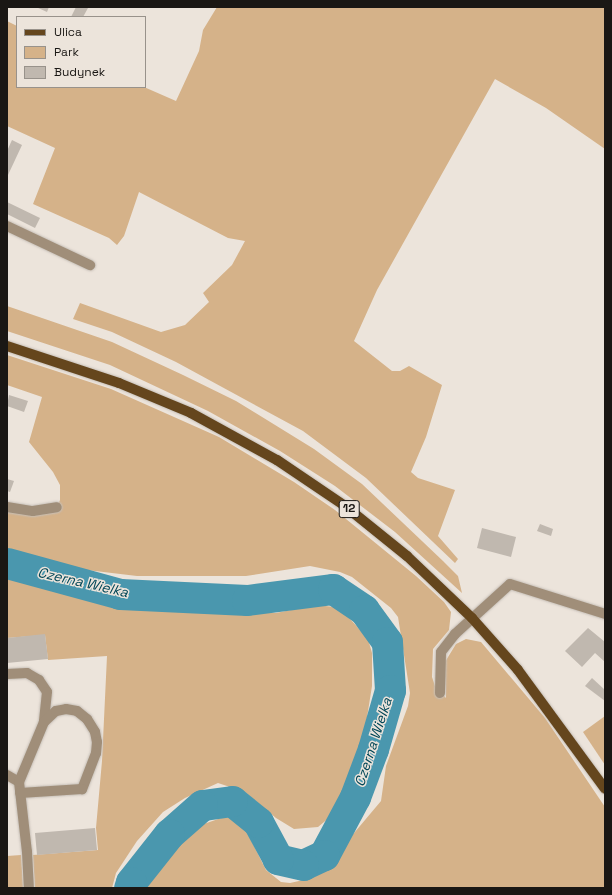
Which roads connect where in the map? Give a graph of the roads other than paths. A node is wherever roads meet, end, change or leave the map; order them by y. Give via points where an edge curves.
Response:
1 (7, 226) edge
2 (90, 265) dead end
3 (7, 346) edge
4 (7, 507) edge
5 (57, 507) dead end
6 (605, 614) edge
7 (472, 618) junction
8 (7, 674) edge
9 (440, 693) dead end
10 (44, 722) junction
11 (7, 775) edge
12 (19, 782) junction
13 (605, 789) edge
14 (20, 793) junction
15 (29, 888) edge

1 - 2 street
3 - 7 main road, 12 via 78,368 156,398 226,431 277,460 387,538
4 - 5 street via 33,510
6 - 7 street via 510,584
7 - 9 street via 441,652
7 - 13 main road, 12 via 518,670
8 - 10 street via 27,673 39,680 47,692
10 - 12 street
10 - 14 street via 56,711 77,711 87,719 95,732 96,753 82,789
11 - 12 street
12 - 14 street
14 - 15 street

